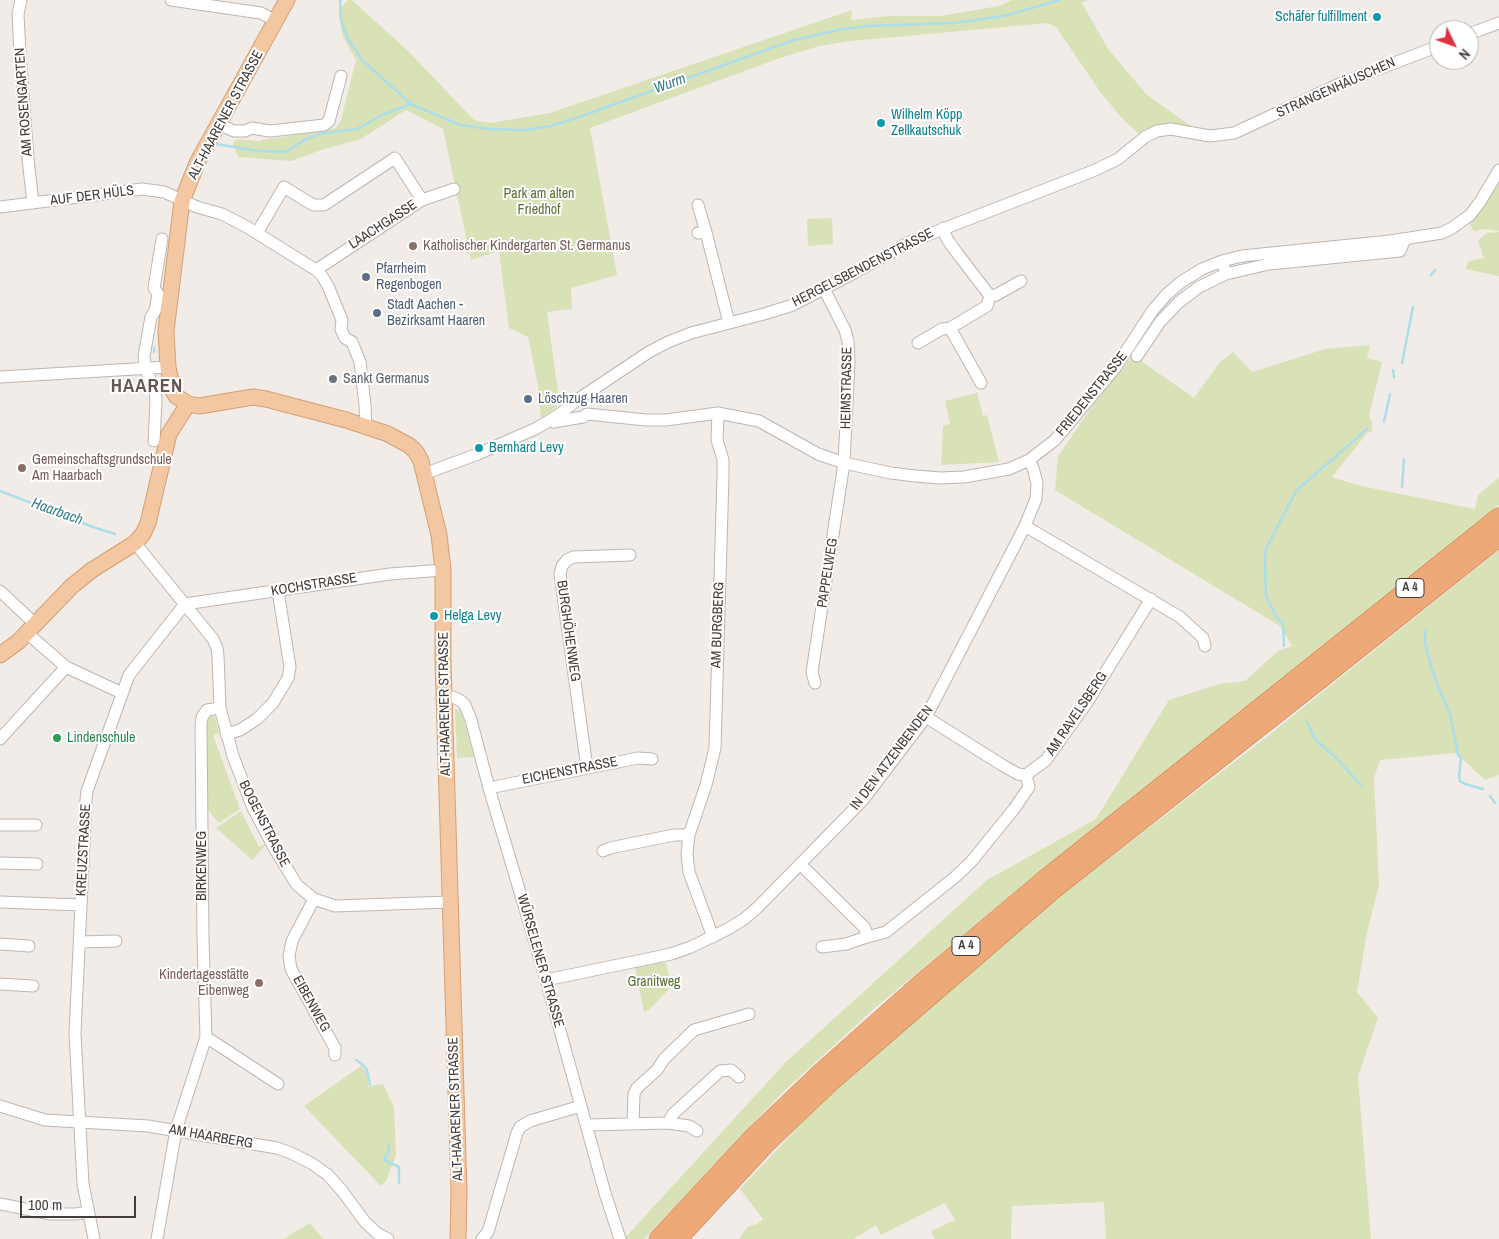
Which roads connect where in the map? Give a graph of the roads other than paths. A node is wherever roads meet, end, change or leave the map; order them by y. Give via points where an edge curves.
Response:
1 (20, 0) edge
2 (171, 0) edge
3 (287, 0) edge
4 (202, 2) edge
5 (276, 21) junction
6 (1499, 23) edge
7 (1479, 30) edge
8 (1429, 50) edge
9 (341, 76) dead end
10 (218, 124) junction
11 (1234, 133) joint
12 (1499, 170) edge
13 (454, 189) dead end
14 (422, 200) junction
15 (182, 201) junction
16 (33, 203) junction
17 (698, 205) dead end
18 (0, 207) edge
19 (943, 228) junction
20 (257, 233) junction
21 (1405, 239) junction
22 (162, 240) dead end
23 (1222, 261) junction
24 (316, 270) junction
25 (1226, 274) junction
26 (1021, 281) dead end
27 (824, 289) junction
28 (164, 294) junction
29 (990, 296) junction
30 (162, 312) junction
31 (729, 323) junction
32 (950, 328) junction
33 (918, 343) dead end
34 (1137, 356) dead end
35 (168, 367) junction
36 (145, 368) junction
37 (0, 376) edge
38 (980, 383) dead end
39 (172, 385) junction
40 (154, 389) junction
41 (580, 398) junction
42 (188, 404) junction
43 (718, 413) junction
44 (587, 414) junction
45 (544, 424) junction
46 (366, 426) junction
47 (154, 441) dead end
48 (1029, 460) junction
49 (844, 463) junction
50 (424, 474) junction
51 (1499, 517) edge
52 (1025, 526) junction
53 (1499, 536) edge
54 (135, 543) junction
55 (630, 555) dead end
56 (443, 570) junction
57 (0, 591) edge
58 (278, 591) junction
59 (1151, 599) junction
60 (185, 604) junction
61 (31, 629) junction
62 (1206, 646) dead end
63 (0, 655) edge
64 (1326, 665) junction
65 (66, 666) junction
66 (815, 683) dead end
67 (1301, 685) junction
68 (122, 693) junction
69 (445, 697) junction
70 (220, 708) junction
71 (926, 717) junction
72 (226, 734) junction
73 (0, 740) edge
74 (652, 759) dead end
75 (587, 768) junction
76 (1026, 775) junction
77 (489, 788) junction
78 (0, 825) edge
79 (36, 825) dead end
80 (689, 834) junction
81 (603, 852) dead end
82 (0, 863) edge
83 (37, 864) dead end
84 (800, 864) junction
85 (314, 899) junction
86 (0, 902) edge
87 (449, 902) junction
88 (82, 905) junction
89 (713, 937) junction
90 (867, 937) junction
91 (116, 941) dead end
92 (80, 942) junction
93 (0, 944) edge
94 (29, 946) dead end
95 (822, 947) dead end
96 (546, 980) junction
97 (0, 984) edge
98 (33, 986) dead end
99 (749, 1014) dead end
100 (206, 1037) junction
101 (335, 1055) dead end
102 (739, 1078) dead end
103 (278, 1084) dead end
104 (0, 1106) edge
105 (582, 1106) junction
106 (79, 1122) junction
107 (668, 1123) junction
108 (633, 1124) junction
109 (587, 1125) junction
110 (176, 1130) junction
111 (697, 1131) dead end
112 (0, 1204) edge
113 (88, 1212) junction
114 (94, 1239) edge
115 (157, 1239) edge
116 (388, 1239) edge
117 (458, 1239) edge
118 (482, 1239) edge
119 (620, 1239) edge
120 (658, 1239) edge
121 (678, 1239) edge

1 - 16 street, AM ROSENGARTEN via 18,14
2 - 4 street
3 - 5 main road, ALT-HAARENER STRASSE
4 - 5 street via 261,14
5 - 10 main road, ALT-HAARENER STRASSE
6 - 7 street
8 - 11 street, STRANGENHÄUSCHEN via 1349,80
9 - 10 street via 329,121 324,125 234,131
10 - 15 main road, ALT-HAARENER STRASSE
11 - 19 street, HERGELSBENDENSTRASSE via 1210,136 1171,129 1157,131 1118,159 1093,171
12 - 21 street, FRIEDENSTRASSE via 1480,202 1461,222 1442,233
13 - 14 street, LAACHGASSE
14 - 20 street via 395,158 324,205 313,205 284,187
14 - 24 street, LAACHGASSE
15 - 16 street, AUF DER HÜLS via 164,192 142,189
15 - 20 street, AUF DER HÜLS via 222,214
15 - 28 main road, ALT-HAARENER STRASSE
16 - 18 street, AUF DER HÜLS
17 - 31 street via 702,233
19 - 27 street, HERGELSBENDENSTRASSE via 912,240
19 - 29 street via 947,239
20 - 24 street, AUF DER HÜLS
21 - 23 street, FRIEDENSTRASSE via 1268,252
21 - 25 street, FRIEDENSTRASSE via 1400,251 1269,264
22 - 28 street, ALT-HAARENER STRASSE via 154,288
23 - 25 street
23 - 48 street, FRIEDENSTRASSE via 1202,269 1167,294 1115,368 1066,429
24 - 46 street via 328,286 342,320 340,330 344,338 352,342 360,362
25 - 34 street, FRIEDENSTRASSE via 1199,287 1179,302 1160,322
26 - 29 street
27 - 31 street, HERGELSBENDENSTRASSE via 792,305
27 - 49 street, HEIMSTRASSE via 848,341
28 - 30 main road, ALT-HAARENER STRASSE
29 - 32 street via 987,306
30 - 35 main road, ALT-HAARENER STRASSE
30 - 36 street, ALT-HAARENER STRASSE via 151,317
31 - 41 street, HERGELSBENDENSTRASSE via 668,342
32 - 33 street
32 - 38 street
35 - 36 street
35 - 39 main road, ALT-HAARENER STRASSE
36 - 37 street
36 - 40 street
39 - 40 street
39 - 42 main road, ALT-HAARENER STRASSE via 176,396
40 - 47 street
41 - 44 street
41 - 45 street, FRIEDENSTRASSE
42 - 46 main road, ALT-HAARENER STRASSE via 199,406 253,397
42 - 54 main road via 169,434 148,523
43 - 44 street, FRIEDENSTRASSE via 666,420
43 - 49 street, FRIEDENSTRASSE via 759,420 818,454
43 - 80 street, AM BURGBERG via 717,440 723,468 715,748
44 - 45 street, FRIEDENSTRASSE
45 - 50 street, FRIEDENSTRASSE
46 - 50 main road, ALT-HAARENER STRASSE via 410,446 420,458
48 - 49 street, FRIEDENSTRASSE via 1009,469 941,478
48 - 52 street, IN DEN ATZENBENDEN via 1037,483 1036,499
49 - 66 street, PAPPELWEG via 812,672
50 - 56 main road, ALT-HAARENER STRASSE
51 - 64 highway, A 4
52 - 59 street
52 - 71 street, IN DEN ATZENBENDEN
53 - 64 highway, A 4
54 - 60 street, BOGENSTRASSE
54 - 61 main road via 72,586
55 - 75 street, BURGHÖHENWEG via 573,557 562,566 560,574
56 - 58 street, KOCHSTRASSE via 390,574
56 - 69 main road, ALT-HAARENER STRASSE
57 - 61 street
58 - 60 street, KOCHSTRASSE
58 - 72 street via 290,667 288,678 273,703 257,719
59 - 62 street via 1195,629
59 - 76 street, AM RAVELSBERG via 1086,704 1046,760
60 - 68 street, KREUZSTRASSE via 129,676
60 - 70 street, BOGENSTRASSE via 217,648
61 - 63 main road
61 - 65 street
64 - 67 highway, A 4
65 - 68 street
65 - 73 street
67 - 120 highway, A 4 via 1045,879 920,984 754,1136
67 - 121 highway, A 4 via 1053,890 832,1081 765,1145
68 - 88 street, KREUZSTRASSE via 87,791
69 - 77 street, WÜRSELENER STRASSE via 458,699 465,705
69 - 87 main road, ALT-HAARENER STRASSE
70 - 72 street, BOGENSTRASSE
70 - 100 street, BIRKENWEG via 207,710 201,725
71 - 76 street via 1002,765
71 - 84 street, IN DEN ATZENBENDEN via 863,800
72 - 85 street, BOGENSTRASSE via 242,784 262,826 297,885
74 - 75 street, EICHENSTRASSE via 638,758
75 - 77 street, EICHENSTRASSE
76 - 90 street via 1029,787 971,862 886,932
77 - 96 street, WÜRSELENER STRASSE
78 - 79 street
80 - 81 street via 674,834
80 - 89 street, AM BURGBERG via 689,872
82 - 83 street
84 - 89 street, IN DEN ATZENBENDEN via 744,919
84 - 90 street via 865,928
85 - 87 street, BOGENSTRASSE via 335,906
85 - 101 street, EIBENWEG via 292,942 289,956 291,969 335,1048
86 - 88 street
87 - 117 main road, ALT-HAARENER STRASSE
88 - 92 street, KREUZSTRASSE
89 - 96 street, IN DEN ATZENBENDEN via 671,954
90 - 95 street
91 - 92 street
92 - 106 street, KREUZSTRASSE via 75,1034
93 - 94 street
96 - 105 street, WÜRSELENER STRASSE
97 - 98 street
99 - 108 street via 694,1030 634,1094
100 - 103 street
100 - 110 street, BIRKENWEG
102 - 107 street via 731,1070 720,1070 673,1114
104 - 106 street, AM HAARBERG via 45,1120
105 - 109 street, WÜRSELENER STRASSE
105 - 118 street via 520,1127 488,1232
106 - 110 street, AM HAARBERG
106 - 113 street, KREUZSTRASSE
107 - 108 street
107 - 111 street via 689,1126
108 - 109 street
109 - 119 street, WÜRSELENER STRASSE
110 - 115 street, BIRKENWEG
110 - 116 street, AM HAARBERG via 276,1148 301,1157 328,1175 365,1222
112 - 113 street via 52,1214
113 - 114 street, KREUZSTRASSE

